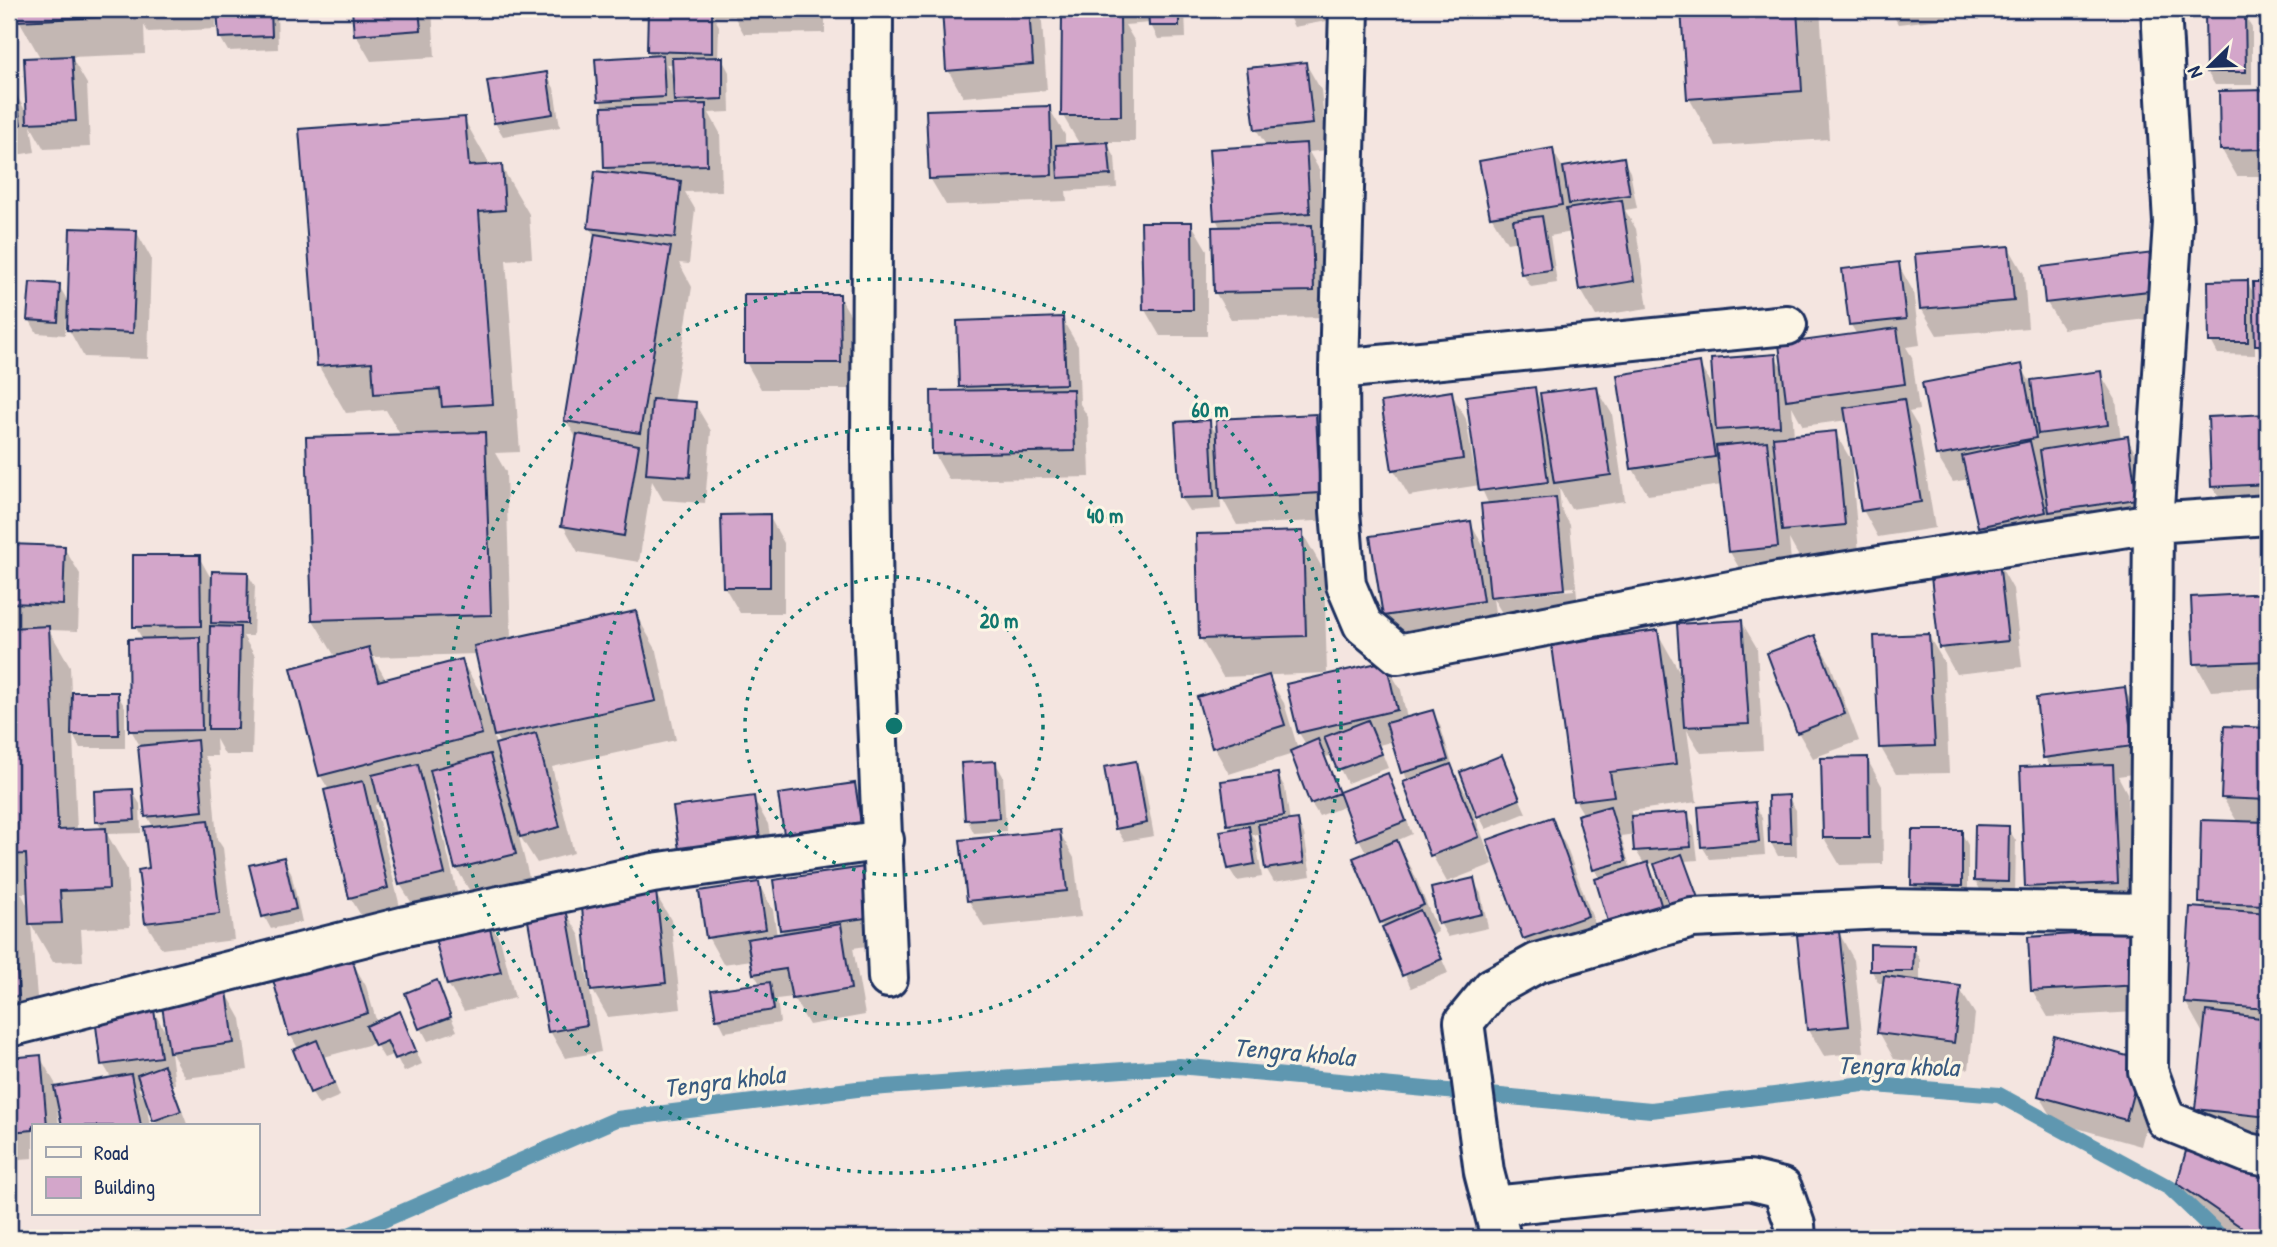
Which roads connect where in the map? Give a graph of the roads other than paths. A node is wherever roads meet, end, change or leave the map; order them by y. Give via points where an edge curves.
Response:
1 (873, 9) edge
2 (1349, 9) edge
3 (2161, 9) edge
4 (1787, 325) dead end
5 (1339, 369) junction
6 (2268, 515) edge
7 (2153, 523) junction
8 (884, 840) junction
9 (2148, 914) junction
10 (888, 978) dead end
11 (9, 1027) edge
12 (2268, 1157) edge
13 (1493, 1205) edge
14 (1796, 1238) edge

1 - 8 street via 873,624
2 - 5 street
3 - 7 street via 2173,223
4 - 5 street
5 - 7 street via 1340,511 1346,585 1363,625 1398,654 1779,582
6 - 7 street
7 - 9 street
8 - 10 street
8 - 11 street via 653,873 406,926
9 - 12 street via 2148,1071 2166,1120
9 - 13 street via 1885,909 1692,918 1537,963 1492,988 1464,1022
13 - 14 street via 1749,1181 1782,1188

